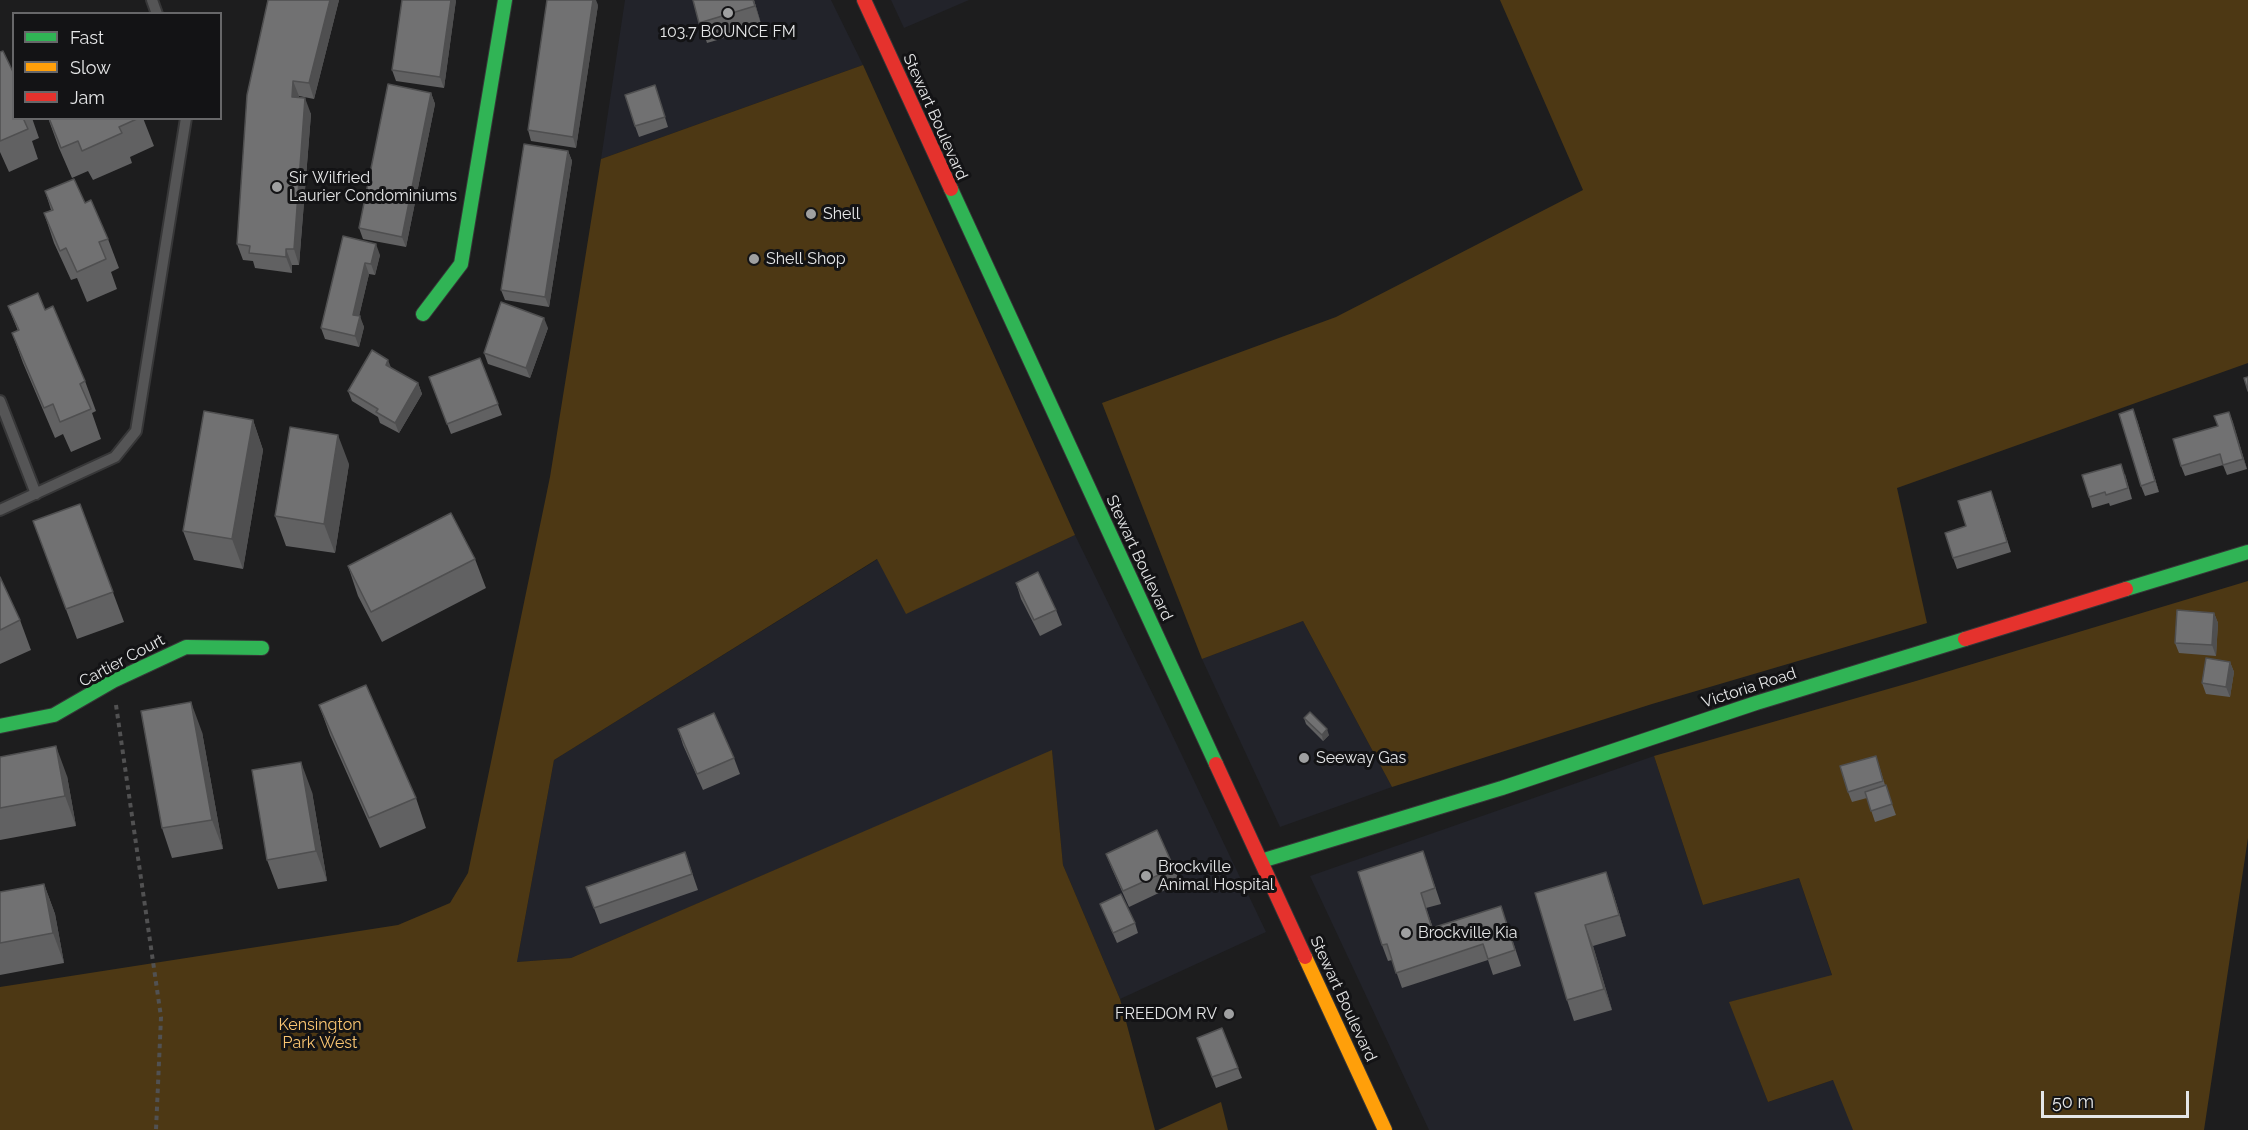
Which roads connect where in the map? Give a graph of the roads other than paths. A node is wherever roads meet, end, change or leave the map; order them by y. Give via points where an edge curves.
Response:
1 (505, 0) edge
2 (864, 0) edge
3 (186, 120) edge
4 (423, 314) dead end
5 (0, 401) edge
6 (36, 494) junction
7 (0, 510) edge
8 (2248, 552) edge
9 (262, 648) dead end
10 (0, 726) edge
11 (1261, 861) junction
12 (1385, 1130) edge

1 - 4 street via 461,264
2 - 11 street, Stewart Boulevard
3 - 6 lane via 136,431 115,457
5 - 6 lane
6 - 7 lane
8 - 11 street, Victoria Road
9 - 10 street, Cartier Court via 186,647 112,681 54,715
11 - 12 street, Stewart Boulevard

